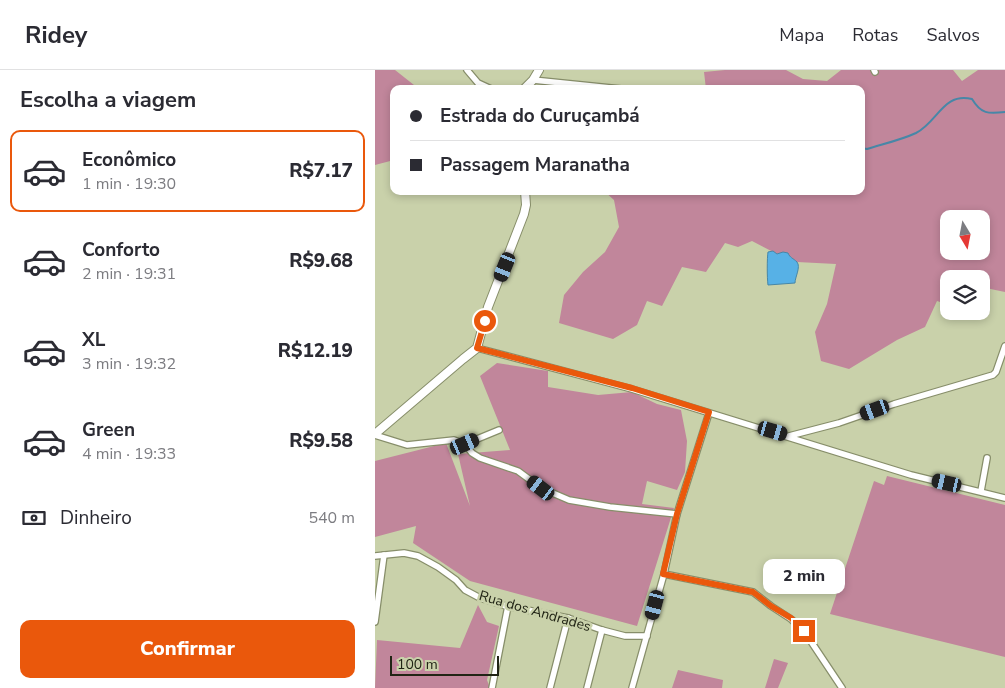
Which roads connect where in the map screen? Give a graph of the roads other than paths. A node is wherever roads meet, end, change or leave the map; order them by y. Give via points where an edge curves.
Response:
1 (467, 70) edge
2 (539, 70) edge
3 (533, 80) junction
4 (484, 85) edge
5 (528, 85) edge
6 (582, 85) edge
7 (525, 195) edge
8 (1005, 346) edge
9 (477, 348) junction
10 (709, 412) junction
11 (499, 430) dead end
12 (375, 434) edge
13 (789, 436) junction
14 (465, 444) junction
15 (987, 458) dead end
16 (981, 491) junction
17 (1005, 498) edge
18 (677, 514) junction
19 (385, 555) junction
20 (375, 556) edge
21 (663, 574) junction
22 (509, 606) junction
23 (567, 618) junction
24 (375, 622) edge
25 (602, 630) junction
26 (647, 636) junction
27 (492, 688) edge
28 (550, 688) edge
29 (587, 688) edge
30 (632, 688) edge
31 (842, 688) edge

1 - 4 street
2 - 3 street
3 - 5 street
3 - 6 street
7 - 9 street via 524,214 488,307
8 - 13 street via 993,375
9 - 10 street via 632,388
9 - 12 street
10 - 13 street
10 - 18 street
11 - 14 street
12 - 14 street via 407,445 445,440
13 - 16 street via 911,474
14 - 18 street via 480,458 519,471 541,488 569,500
15 - 16 street
16 - 17 street
18 - 21 street
19 - 20 street, Rua dos Andrades
19 - 22 street, Rua dos Andrades via 418,556 480,598
19 - 24 street
21 - 26 street
21 - 31 street via 753,592 804,631
22 - 23 street, Rua dos Andrades
22 - 27 street
23 - 25 street, Rua dos Andrades
23 - 28 street
25 - 26 street, Rua dos Andrades via 625,636
25 - 29 street
26 - 30 street

